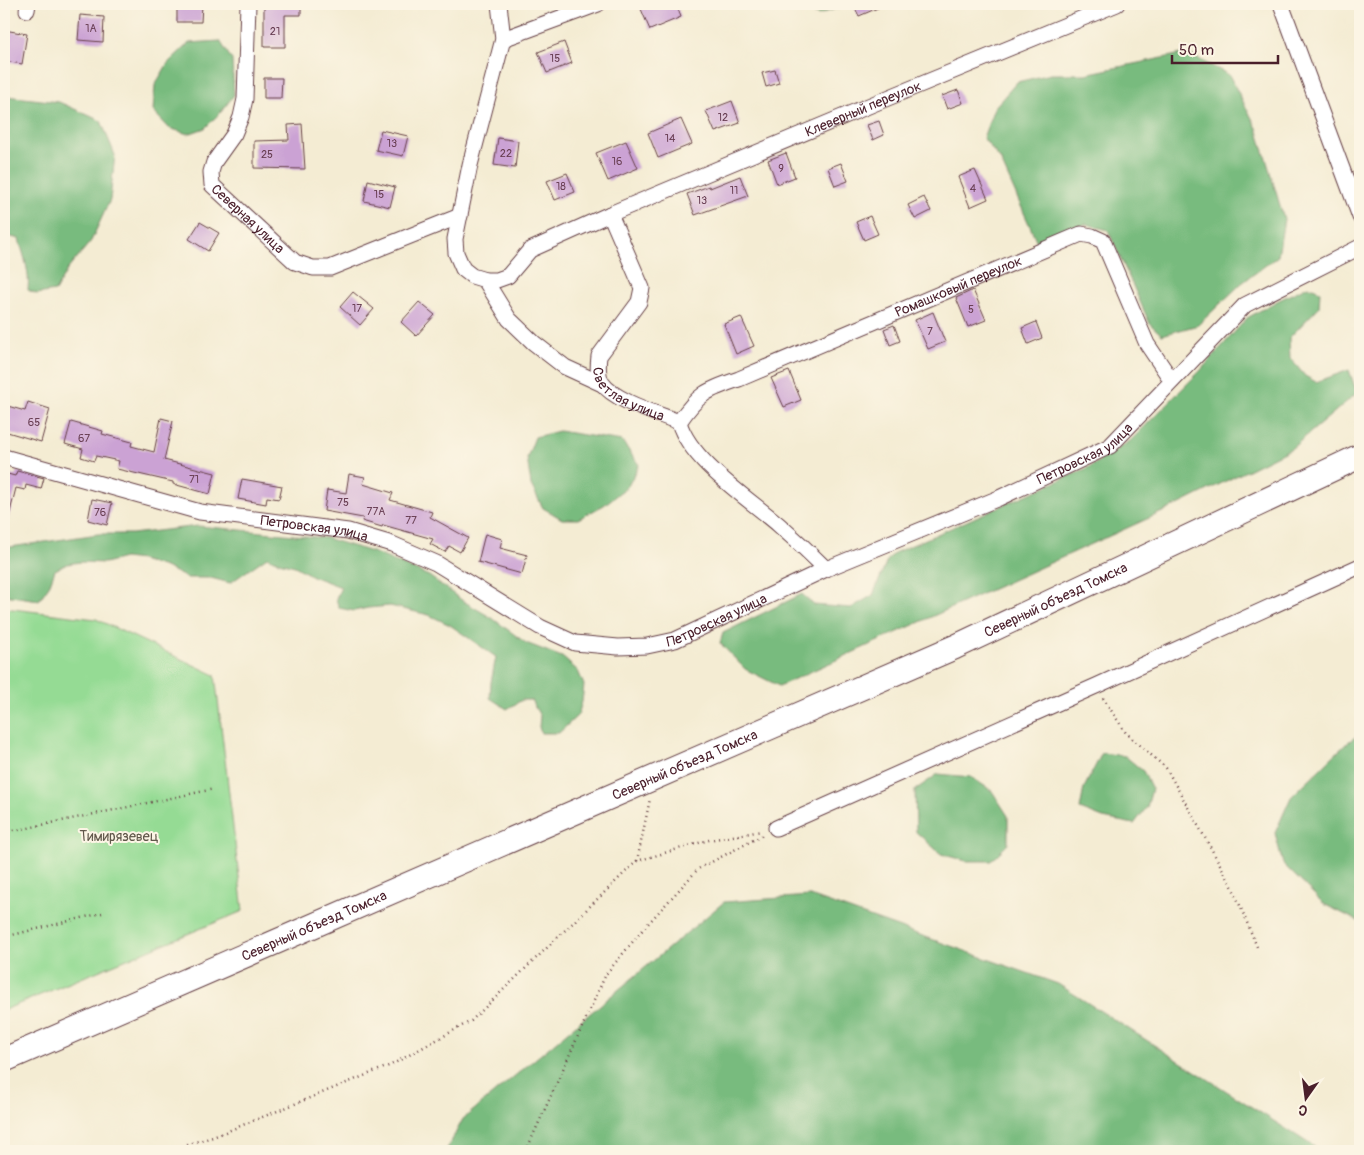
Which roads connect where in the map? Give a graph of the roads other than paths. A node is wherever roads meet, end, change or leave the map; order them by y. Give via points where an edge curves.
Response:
1 (248, 4) edge
2 (500, 4) edge
3 (598, 4) edge
4 (1116, 4) edge
5 (1281, 4) edge
6 (503, 39) junction
7 (610, 214) junction
8 (460, 216) junction
9 (1360, 217) edge
10 (1360, 247) edge
11 (485, 280) junction
12 (1172, 381) junction
13 (602, 384) junction
14 (679, 422) junction
15 (1360, 456) edge
16 (4, 457) edge
17 (1360, 566) edge
18 (826, 569) junction
19 (776, 828) road end
20 (4, 1060) edge

1 - 8 street, Северная улица via 241,117 234,134 214,162 212,185 295,262 313,268 330,268
2 - 6 street
3 - 6 street
4 - 7 street, Клеверный переулок
5 - 9 street
6 - 8 street
7 - 11 street via 530,250 508,276
7 - 13 street, Светлая улица via 642,288 639,302 599,356
8 - 11 street via 454,239 456,253 463,269
10 - 12 street, Петровская улица via 1245,305
11 - 13 street via 509,319 534,343 565,367
12 - 14 street, Ромашковый переулок via 1146,344 1103,242 1081,234 719,386 702,394
12 - 18 street, Петровская улица via 1110,446 999,498
13 - 14 street, Светлая улица via 639,408
14 - 18 street, Светлая улица via 688,442 705,462
15 - 20 main road, Северный объезд Томска via 955,647
16 - 18 street, Петровская улица via 200,512 348,531 392,544 436,563 532,622 575,644 618,648 675,640
17 - 19 street

